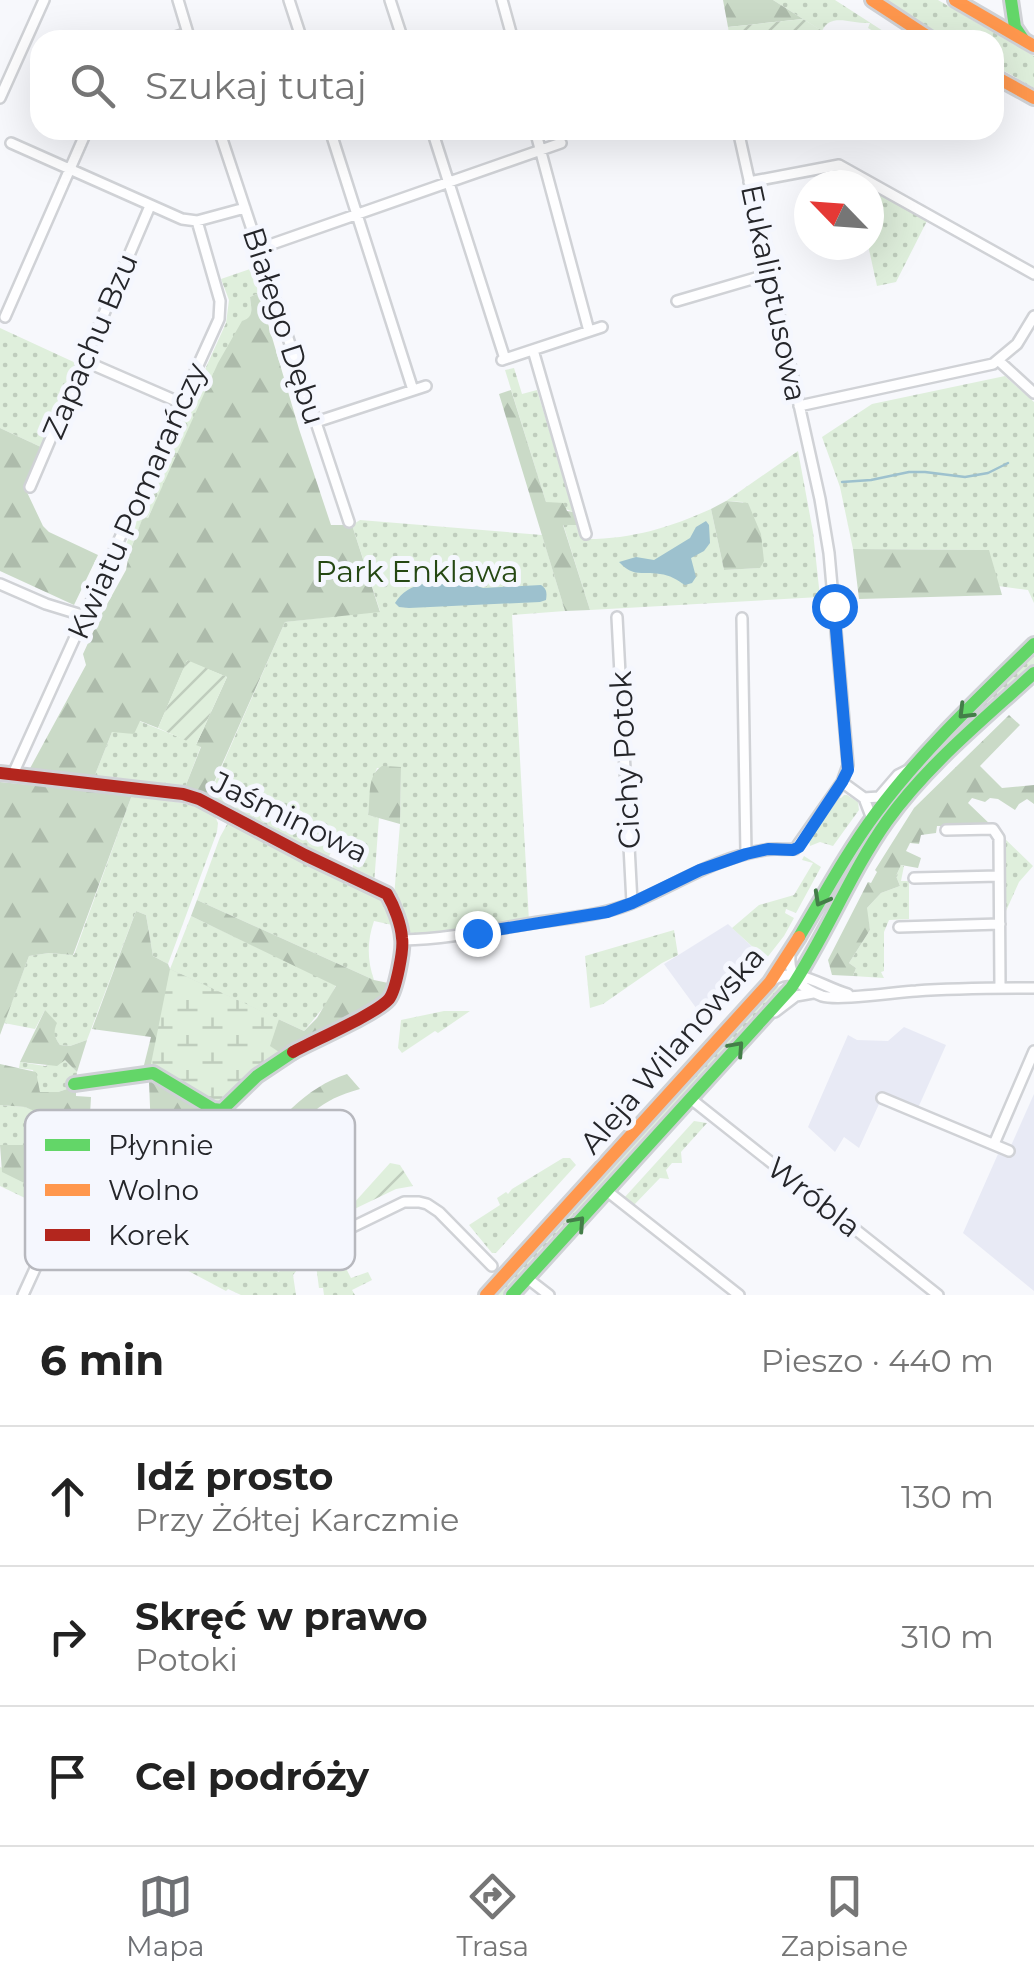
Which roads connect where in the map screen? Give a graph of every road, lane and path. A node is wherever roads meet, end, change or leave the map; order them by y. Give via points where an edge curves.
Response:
1 (44, 0) edge
2 (178, 0) edge
3 (289, 0) edge
4 (390, 0) edge
5 (502, 0) edge
6 (872, 0) edge
7 (955, 0) edge
8 (1012, 0) edge
9 (31, 30) edge
10 (187, 30) edge
11 (299, 30) edge
12 (400, 30) edge
13 (510, 30) edge
14 (918, 30) edge
15 (30, 31) edge
16 (1029, 43) edge
17 (1004, 82) edge
18 (0, 98) edge
19 (1034, 98) edge
20 (82, 140) edge
21 (223, 140) edge
22 (333, 140) edge
23 (435, 140) edge
24 (538, 140) edge
25 (740, 140) edge
26 (560, 143) dead end
27 (12, 144) dead end
28 (540, 150) junction
29 (69, 170) junction
30 (448, 182) junction
31 (749, 182) junction
32 (150, 206) junction
33 (244, 208) junction
34 (358, 214) junction
35 (198, 221) junction
36 (258, 248) junction
37 (769, 274) junction
38 (1034, 274) edge
39 (677, 301) dead end
40 (1034, 316) edge
41 (5, 317) dead end
42 (602, 327) dead end
43 (588, 331) junction
44 (532, 350) junction
45 (82, 360) junction
46 (998, 361) junction
47 (426, 386) dead end
48 (413, 390) junction
49 (1034, 393) edge
50 (181, 403) junction
51 (799, 406) junction
52 (316, 422) junction
53 (30, 487) dead end
54 (349, 522) dead end
55 (586, 534) dead end
56 (0, 584) edge
57 (85, 616) junction
58 (617, 616) dead end
59 (742, 618) dead end
60 (1034, 644) edge
61 (1034, 673) edge
62 (914, 767) junction
63 (6, 774) edge
64 (842, 782) junction
65 (864, 798) junction
66 (872, 819) junction
67 (946, 830) dead end
68 (746, 854) junction
69 (998, 876) junction
70 (914, 878) dead end
71 (632, 903) junction
72 (1000, 924) junction
73 (899, 927) dead end
74 (404, 940) junction
75 (793, 950) junction
76 (814, 951) junction
77 (796, 977) junction
78 (770, 982) junction
79 (818, 988) junction
80 (1000, 988) junction
81 (1034, 988) edge
82 (763, 1020) junction
83 (1034, 1051) edge
84 (74, 1084) dead end
85 (882, 1098) dead end
86 (691, 1099) junction
87 (994, 1144) junction
88 (1008, 1150) dead end
89 (607, 1191) junction
90 (355, 1226) edge
91 (520, 1257) junction
92 (492, 1266) junction
93 (35, 1270) edge
94 (528, 1278) junction
95 (927, 1286) junction
96 (23, 1295) edge
97 (486, 1295) edge
98 (512, 1295) edge
99 (549, 1295) edge
100 (739, 1295) edge
101 (919, 1295) edge
102 (938, 1295) edge

1 - 9 street
2 - 10 street
3 - 11 street
4 - 12 street
5 - 13 street
6 - 14 main road
7 - 16 main road
8 - 16 main road via 1014,27
15 - 18 street
17 - 19 main road
20 - 29 street
21 - 33 street, Białego Dębu
22 - 34 street
23 - 30 street
24 - 28 street
25 - 31 street, Eukaliptusowa
26 - 28 street
27 - 29 street
28 - 30 street
28 - 43 street
29 - 32 street
29 - 41 street
30 - 34 street
30 - 44 street via 503,360
31 - 37 street, Eukaliptusowa
31 - 38 street via 839,165
32 - 35 street
32 - 45 street, Zapachu Bzu
33 - 35 street
33 - 36 street, Białego Dębu
34 - 36 street
34 - 48 street
35 - 50 street, Kwiatu Pomarańczy via 220,314
36 - 52 street, Białego Dębu
37 - 39 street
37 - 51 street, Eukaliptusowa
40 - 46 street
42 - 43 street
43 - 44 street
44 - 55 street
45 - 50 street
45 - 53 street, Zapachu Bzu
46 - 49 street
46 - 51 street
47 - 48 street
48 - 52 street
50 - 57 street, Kwiatu Pomarańczy
51 - 64 street, Eukaliptusowa via 829,554 848,765
52 - 54 street, Białego Dębu
56 - 57 street
57 - 63 street, Kwiatu Pomarańczy
58 - 71 street, Cichy Potok
59 - 68 street
60 -> 62 main road, Aleja Wilanowska
61 - 76 main road, Aleja Wilanowska via 890,816
62 - 65 street via 878,798
62 - 66 main road, Aleja Wilanowska
63 - 74 main road, Jaśminowa via 199,799 386,894
64 - 65 street
64 - 68 street via 797,848
65 - 66 street
66 -> 75 main road, Aleja Wilanowska
67 - 69 street via 993,830 999,838
68 - 71 street
69 - 70 street
69 - 72 street
71 - 74 street via 596,914
72 - 73 street
72 - 80 street
74 - 84 main road via 390,998 276,1062 222,1110 154,1074
75 - 77 street via 789,962
75 - 78 main road, Aleja Wilanowska
76 - 77 main road, Aleja Wilanowska
76 - 79 street
77 - 78 street
77 - 79 street
77 - 82 main road, Aleja Wilanowska
78 - 91 main road, Aleja Wilanowska
79 - 80 street via 855,995
79 - 82 street
80 - 81 street
86 -> 82 main road, Aleja Wilanowska
83 - 87 street
85 - 87 street
86 - 89 main road, Aleja Wilanowska
86 - 95 street, Wróbla
87 - 88 street
94 -> 89 main road, Aleja Wilanowska
89 - 100 street
90 - 92 street via 404,1202 420,1202 439,1212
91 - 92 street
91 - 97 main road, Aleja Wilanowska
92 - 97 street
93 - 96 street
94 - 98 main road, Aleja Wilanowska
94 - 99 street
95 - 101 street
95 - 102 street, Wróbla

